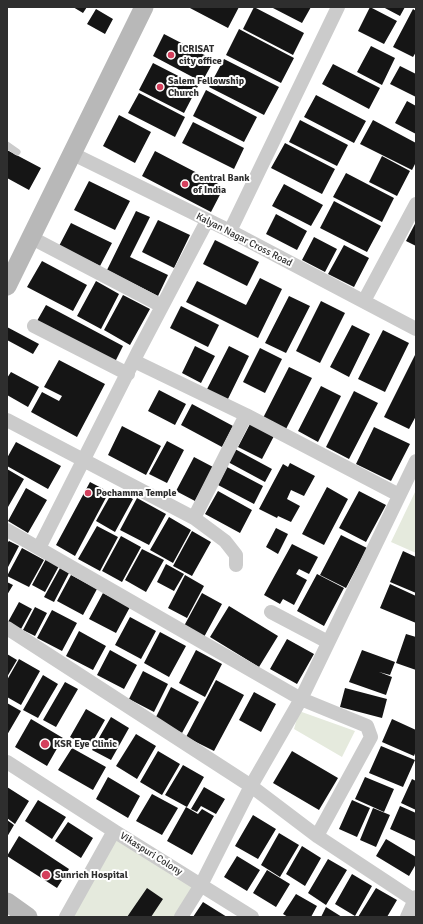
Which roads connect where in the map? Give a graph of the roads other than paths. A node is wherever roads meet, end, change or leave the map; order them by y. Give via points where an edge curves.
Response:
1 (144, 7) edge
2 (338, 7) edge
3 (7, 145) edge
4 (17, 152) dead end
5 (71, 153) junction
6 (416, 204) edge
7 (207, 221) junction
8 (230, 231) junction
9 (30, 237) junction
10 (7, 286) edge
11 (364, 301) junction
12 (162, 306) junction
13 (34, 326) dead end
14 (416, 329) edge
15 (134, 361) junction
16 (128, 374) junction
17 (246, 415) junction
18 (7, 420) edge
19 (84, 461) junction
20 (416, 462) edge
21 (399, 495) junction
22 (194, 518) junction
23 (7, 530) edge
24 (39, 548) junction
25 (236, 565) dead end
26 (271, 612) dead end
27 (7, 628) edge
28 (328, 642) junction
29 (301, 699) junction
30 (7, 762) edge
31 (251, 786) junction
32 (114, 831) junction
33 (317, 836) junction
34 (201, 885) junction
35 (415, 898) edge
36 (7, 902) edge
37 (28, 917) edge
38 (66, 917) edge
39 (181, 917) edge
40 (252, 917) edge
41 (407, 917) edge

1 - 5 main road
2 - 8 street
3 - 4 lane
5 - 7 street, Kalyan Nagar Cross Road
5 - 9 main road
6 - 11 street
7 - 8 street, Kalyan Nagar Cross Road
7 - 12 street
8 - 11 street, Kalyan Nagar Cross Road
9 - 10 main road
9 - 12 street
11 - 14 street, Kalyan Nagar Cross Road
12 - 15 street
13 - 16 street
15 - 16 street
15 - 17 street
16 - 19 street
17 - 21 street
17 - 22 street
18 - 19 street
19 - 22 street
19 - 24 street
20 - 21 street
21 - 28 street
22 - 25 street via 225,541 236,555
23 - 24 street
24 - 29 street
26 - 28 street
27 - 31 street
28 - 29 street
29 - 31 street
29 - 33 street via 367,726 371,737
30 - 32 street
31 - 33 street
31 - 34 street
32 - 34 street, Vikaspuri Colony
32 - 38 street, Vikaspuri Colony
33 - 35 street
34 - 39 street
34 - 40 street, Vikaspuri Colony
35 - 41 street
36 - 37 main road

